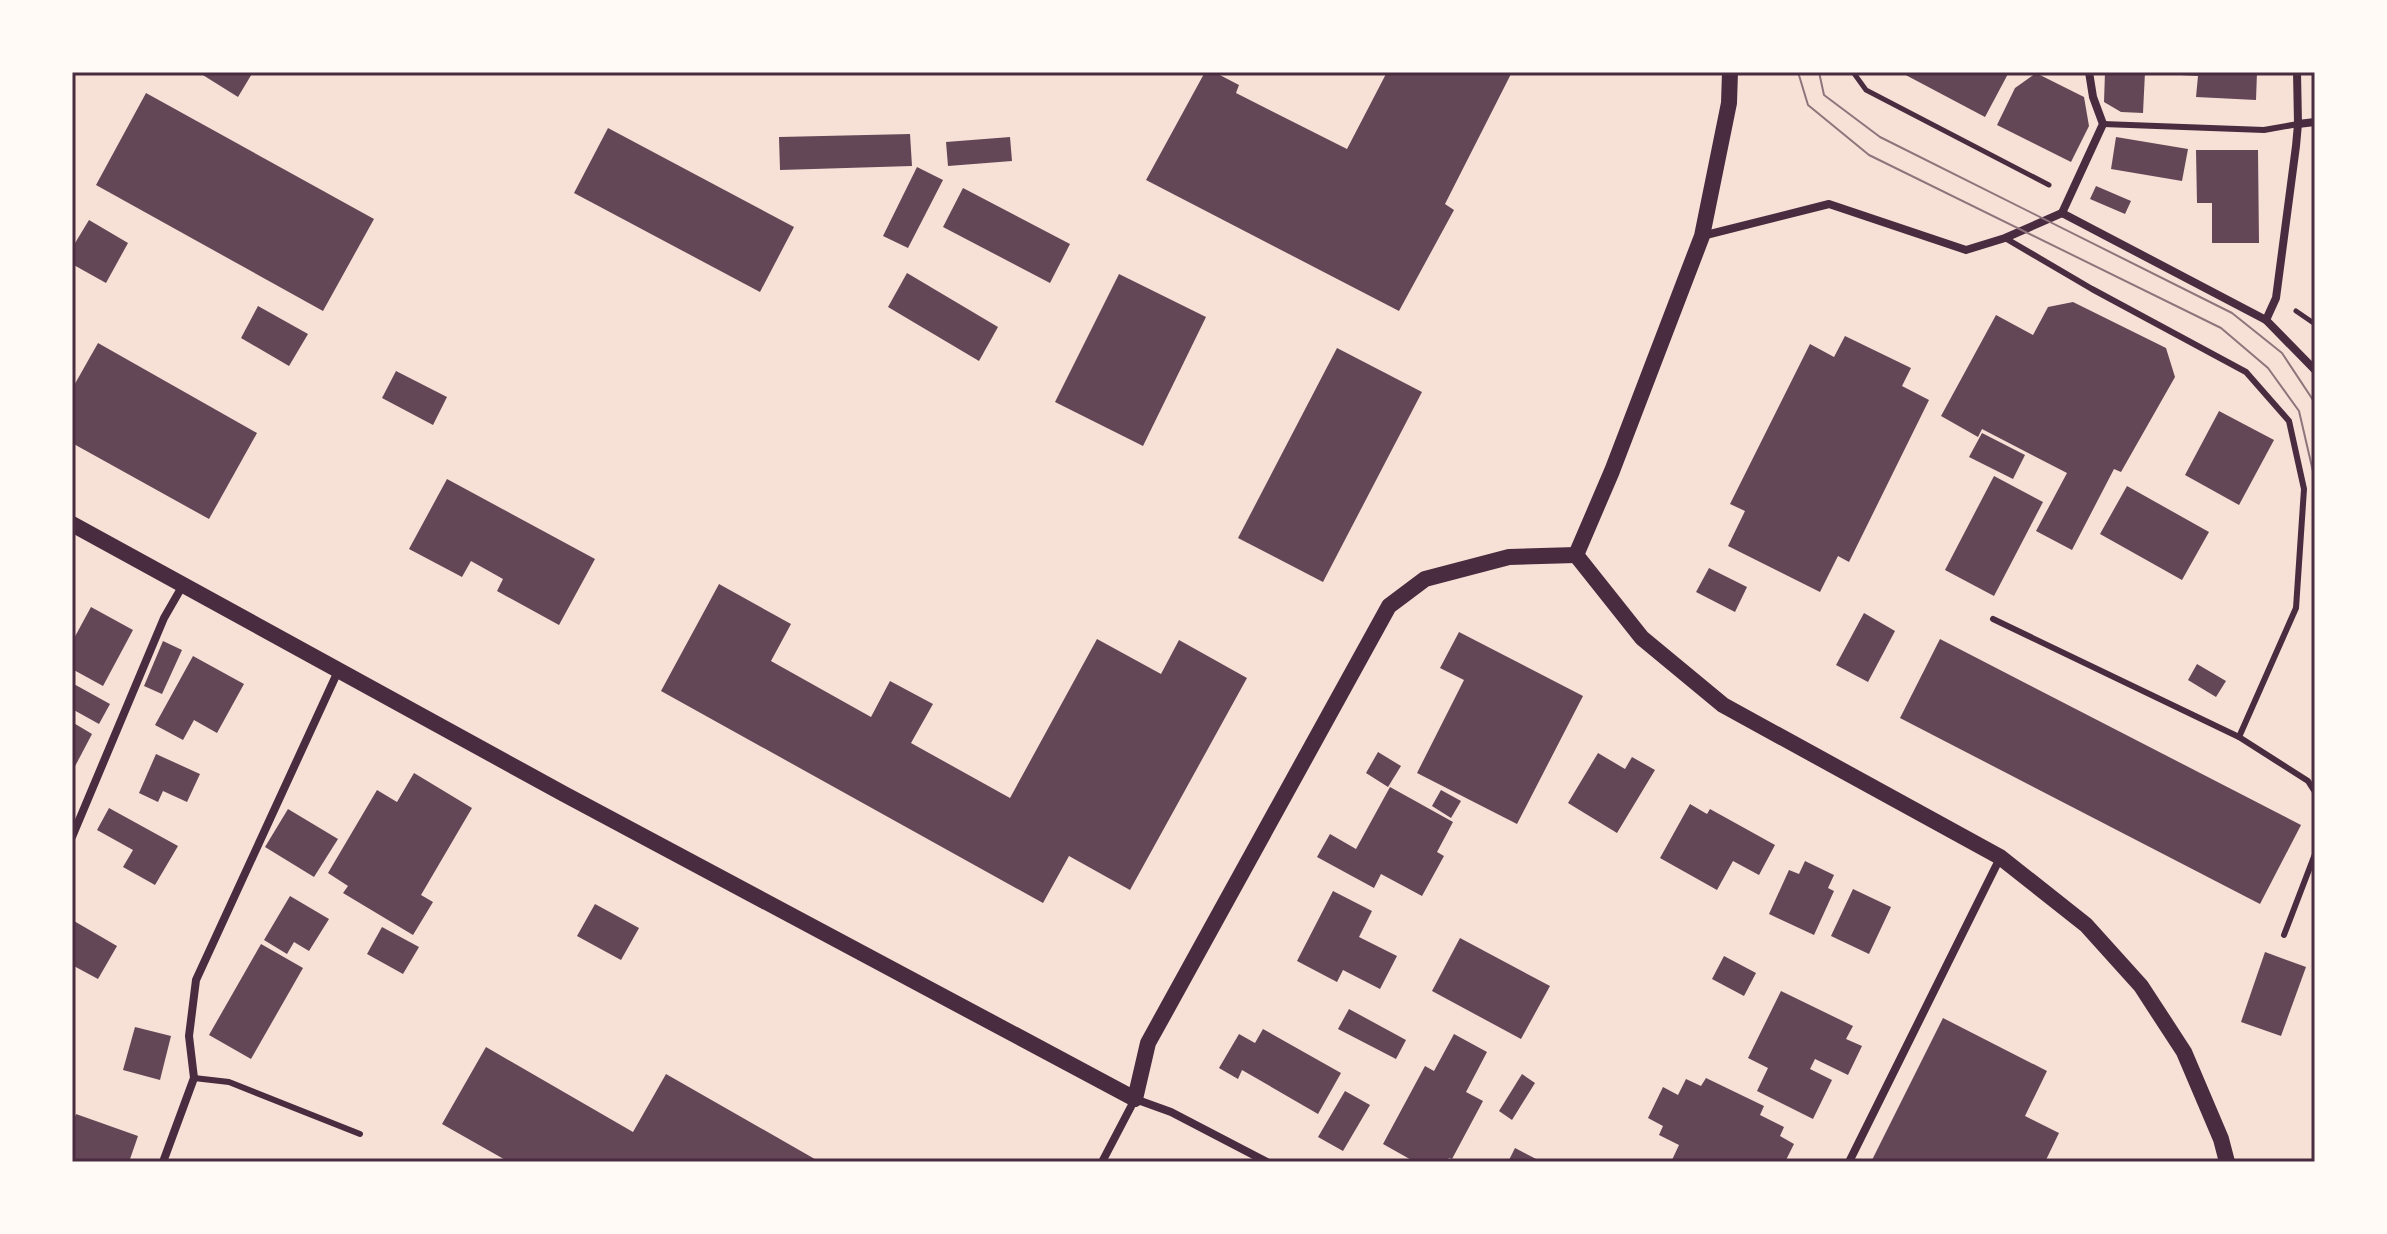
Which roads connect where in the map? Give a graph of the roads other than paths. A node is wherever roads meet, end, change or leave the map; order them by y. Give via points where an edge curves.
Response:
1 (1730, 72) edge
2 (2089, 72) edge
3 (2297, 72) edge
4 (2315, 122) edge
5 (2103, 124) junction
6 (2298, 124) junction
7 (2062, 213) junction
8 (1702, 236) junction
9 (2005, 238) junction
10 (2266, 320) junction
11 (2315, 370) edge
12 (72, 524) edge
13 (1576, 555) junction
14 (183, 585) junction
15 (1993, 619) dead end
16 (339, 669) junction
17 (2239, 737) junction
18 (2315, 792) edge
19 (72, 837) edge
20 (2315, 854) edge
21 (2000, 857) junction
22 (2284, 935) dead end
23 (194, 1078) junction
24 (1135, 1099) junction
25 (360, 1134) dead end
26 (163, 1162) edge
27 (1102, 1162) edge
28 (1267, 1162) edge
29 (1849, 1162) edge
30 (2227, 1162) edge

1 - 8 main road via 1729,103
2 - 5 street
3 - 6 street
4 - 6 street
5 - 6 lane via 2264,130
5 - 7 street
6 - 10 street via 2276,298
7 - 9 street
7 - 10 street
8 - 9 street via 1829,204 1966,250
8 - 13 main road
9 - 17 lane via 2246,372 2289,421 2304,489 2296,608
10 - 11 street
12 - 14 main road
13 - 21 main road via 1642,638 1723,705
13 - 24 main road via 1509,557 1425,579 1389,606 1148,1043
14 - 16 main road
14 - 19 street via 164,618
15 - 17 lane
16 - 23 street via 196,980 189,1036
16 - 24 main road
17 - 18 lane via 2308,781
20 - 22 lane
21 - 29 street
21 - 30 main road via 2086,925 2141,986 2184,1052
23 - 25 lane via 229,1082
23 - 26 street
24 - 27 street
24 - 28 street

